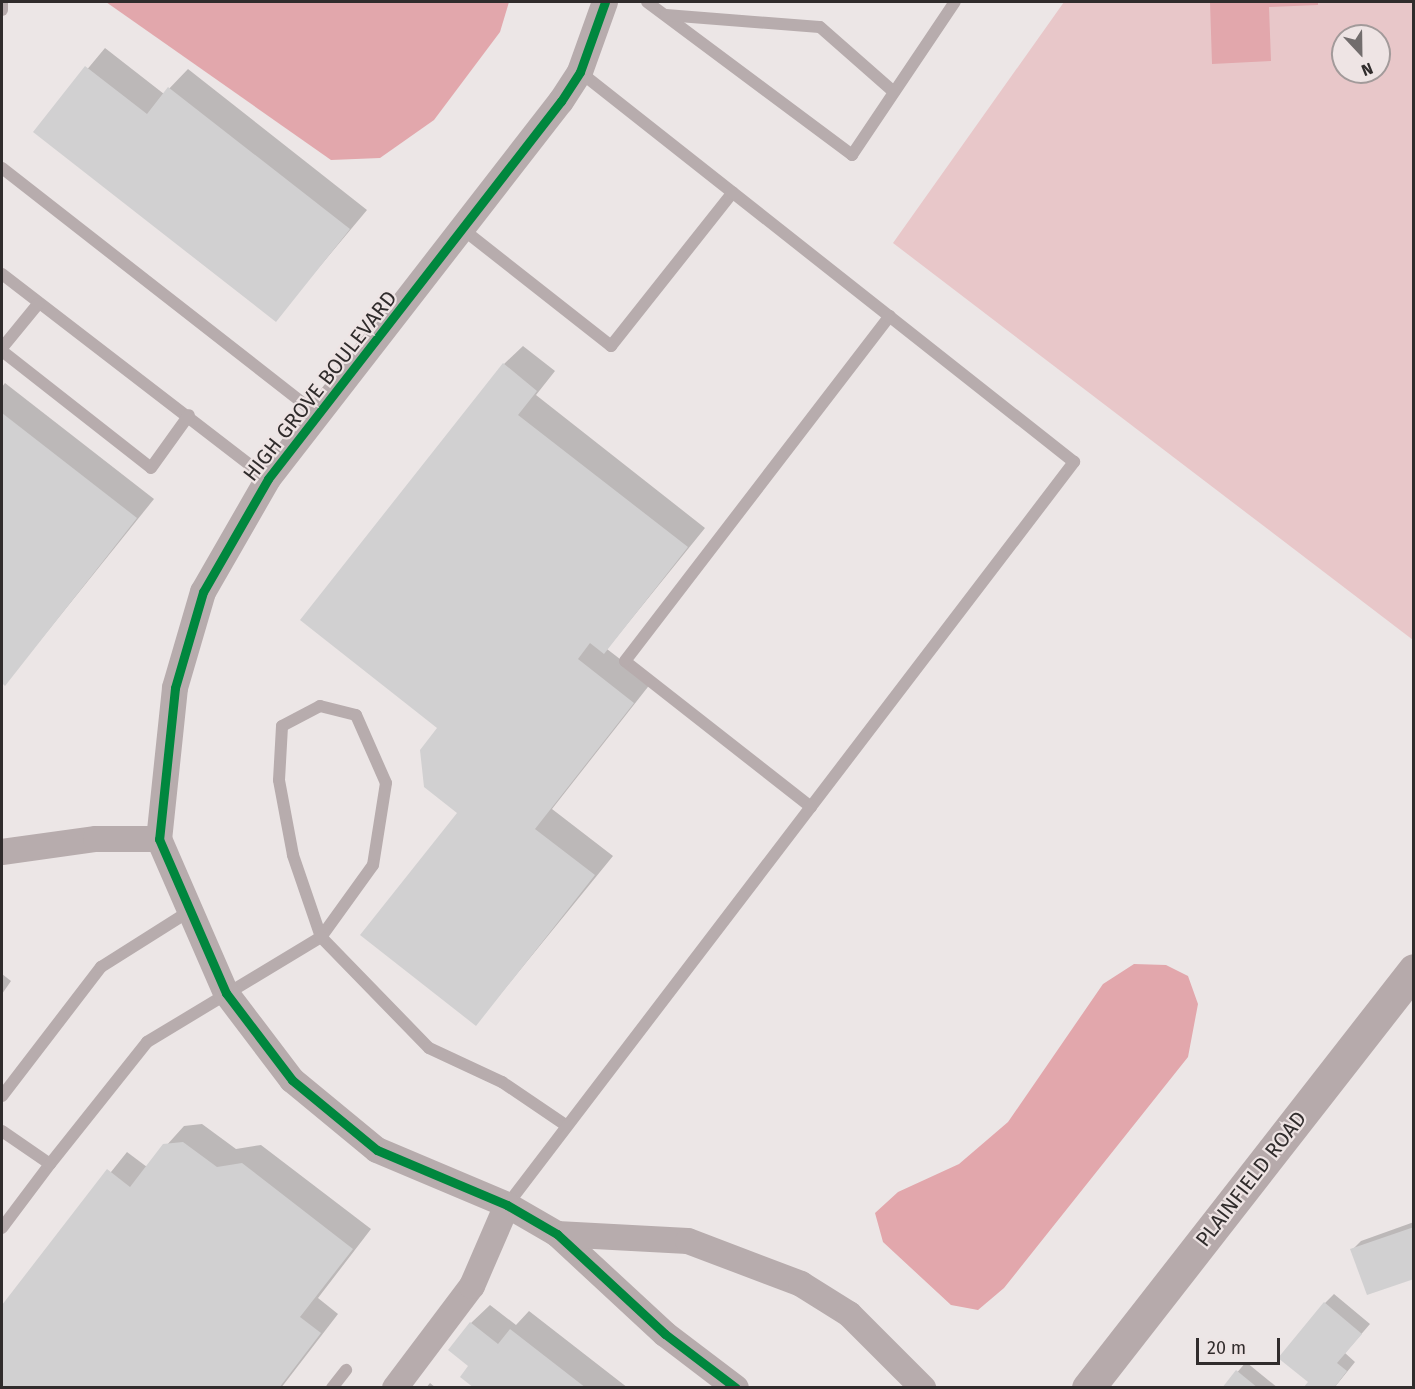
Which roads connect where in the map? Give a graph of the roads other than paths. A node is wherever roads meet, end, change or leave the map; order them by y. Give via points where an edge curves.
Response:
1 (2, 2) edge
2 (605, 2) edge
3 (647, 2) edge
4 (955, 2) edge
5 (2, 10) edge
6 (666, 15) junction
7 (580, 72) junction
8 (894, 92) junction
9 (2, 168) edge
10 (733, 192) junction
11 (465, 231) junction
12 (2, 274) edge
13 (38, 304) junction
14 (890, 316) junction
15 (2, 350) edge
16 (189, 415) junction
17 (318, 415) junction
18 (268, 479) junction
19 (811, 807) junction
20 (159, 839) junction
21 (2, 852) edge
22 (191, 910) junction
23 (321, 938) junction
24 (1413, 970) edge
25 (226, 993) junction
26 (2, 1096) edge
27 (567, 1126) junction
28 (2, 1131) edge
29 (50, 1164) junction
30 (507, 1205) junction
31 (2, 1228) edge
32 (557, 1234) junction
33 (346, 1370) dead end
34 (332, 1388) edge
35 (395, 1388) edge
36 (736, 1388) edge
37 (923, 1388) edge
38 (1088, 1388) edge

1 - 5 lane
2 - 7 street, HIGH GROVE BOULEVARD
3 - 6 lane
4 - 8 lane
6 - 8 lane via 820,27
6 - 8 lane via 852,156
7 - 10 lane
7 - 11 street, HIGH GROVE BOULEVARD
9 - 17 lane
10 - 11 lane via 611,346
10 - 14 lane
11 - 17 street, HIGH GROVE BOULEVARD
12 - 13 lane
13 - 15 lane
13 - 16 lane
14 - 19 lane via 1074,462
14 - 19 lane via 625,662
15 - 16 lane via 151,468
16 - 18 lane
17 - 18 street, HIGH GROVE BOULEVARD
18 - 20 street, HIGH GROVE BOULEVARD via 202,592 183,652
19 - 27 lane
20 - 21 street via 96,839
20 - 22 street
22 - 25 street
22 - 26 lane via 101,967
23 - 23 lane via 293,855 279,780 282,726 320,706 356,715 386,783 373,865
23 - 25 lane
23 - 27 lane via 429,1048 501,1082
24 - 38 main road, PLAINFIELD ROAD
25 - 29 lane via 147,1042
25 - 30 street via 292,1080 335,1120 377,1150
27 - 30 lane
28 - 29 lane
29 - 31 lane
30 - 32 street
30 - 35 street via 472,1286
32 - 36 street via 664,1334
32 - 37 street via 688,1241 801,1284 849,1314
33 - 34 lane

